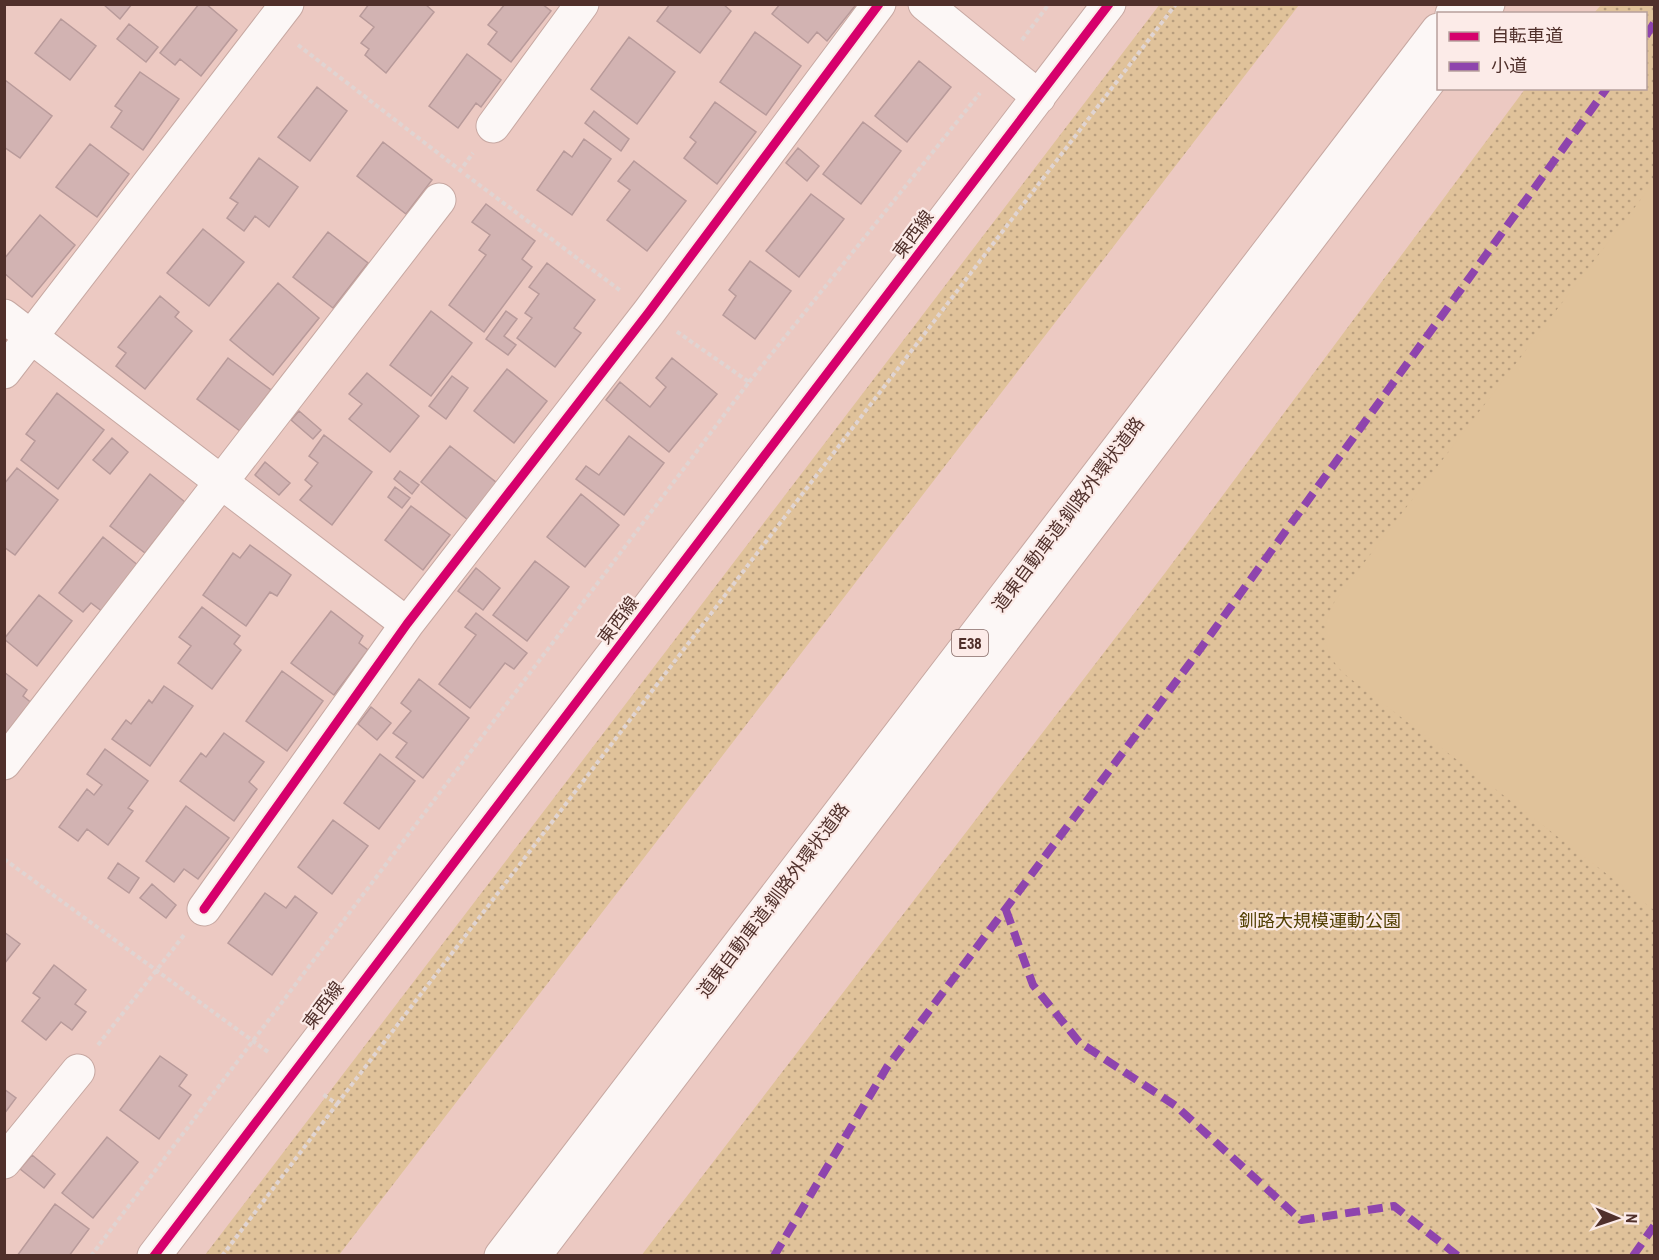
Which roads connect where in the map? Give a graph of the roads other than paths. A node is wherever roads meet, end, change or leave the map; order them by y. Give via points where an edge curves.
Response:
1 (582, 4) edge
2 (879, 4) edge
3 (926, 4) edge
4 (1109, 4) edge
5 (279, 15) edge
6 (1437, 31) edge
7 (1437, 70) edge
8 (1039, 97) junction
9 (492, 126) road end
10 (439, 200) road end
11 (4, 316) edge
12 (31, 337) junction
13 (4, 372) edge
14 (220, 482) junction
15 (407, 624) junction
16 (4, 763) edge
17 (204, 909) road end
18 (78, 1071) road end
19 (4, 1162) edge
20 (154, 1256) edge
21 (501, 1256) edge
22 (534, 1256) edge

1 - 9 main road
2 - 15 main road via 649,312
3 - 8 main road
4 - 8 main road, 東西線
5 - 12 main road
6 - 21 main road, 道東自動車道;釧路外環状道路 / E38
7 - 22 main road, 道東自動車道;釧路外環状道路 / E38
8 - 20 main road, 東西線
10 - 14 main road
11 - 12 main road
12 - 13 main road
12 - 14 main road
14 - 15 main road
14 - 16 main road
15 - 17 main road
18 - 19 main road

